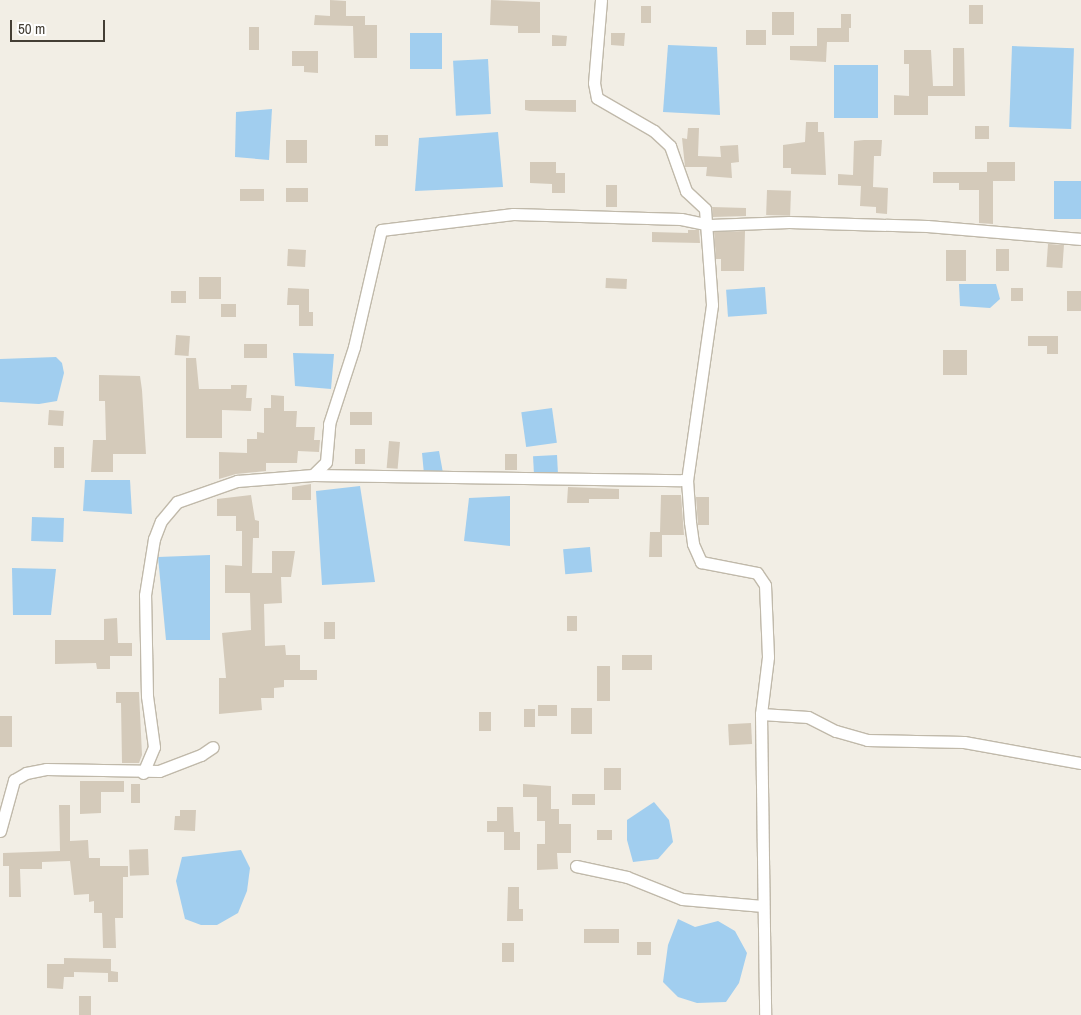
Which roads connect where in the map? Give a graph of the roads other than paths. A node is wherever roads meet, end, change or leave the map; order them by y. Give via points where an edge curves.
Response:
1 (601, 0) edge
2 (707, 224) junction
3 (1081, 239) edge
4 (313, 475) junction
5 (687, 480) junction
6 (761, 714) junction
7 (213, 747) dead end
8 (1081, 763) edge
9 (143, 773) junction
10 (0, 831) edge
11 (576, 866) dead end
12 (763, 906) junction
13 (765, 1015) edge

1 - 2 street via 594,83 597,98 654,131 670,146 686,191 701,202
2 - 3 street via 789,222 927,226
2 - 4 street via 681,220 513,214 381,230 354,347 329,424 326,462
2 - 5 street via 712,305
4 - 5 street
4 - 9 street via 237,482 210,489 177,502 160,521 145,595 147,696 154,747
5 - 6 street via 693,544 701,562 757,572 765,585 768,658
6 - 8 street via 808,717 836,731 867,740 964,742
6 - 12 street
7 - 9 street via 159,771
9 - 10 street via 46,770 26,773 14,780
11 - 12 street via 626,878 682,899
12 - 13 street

